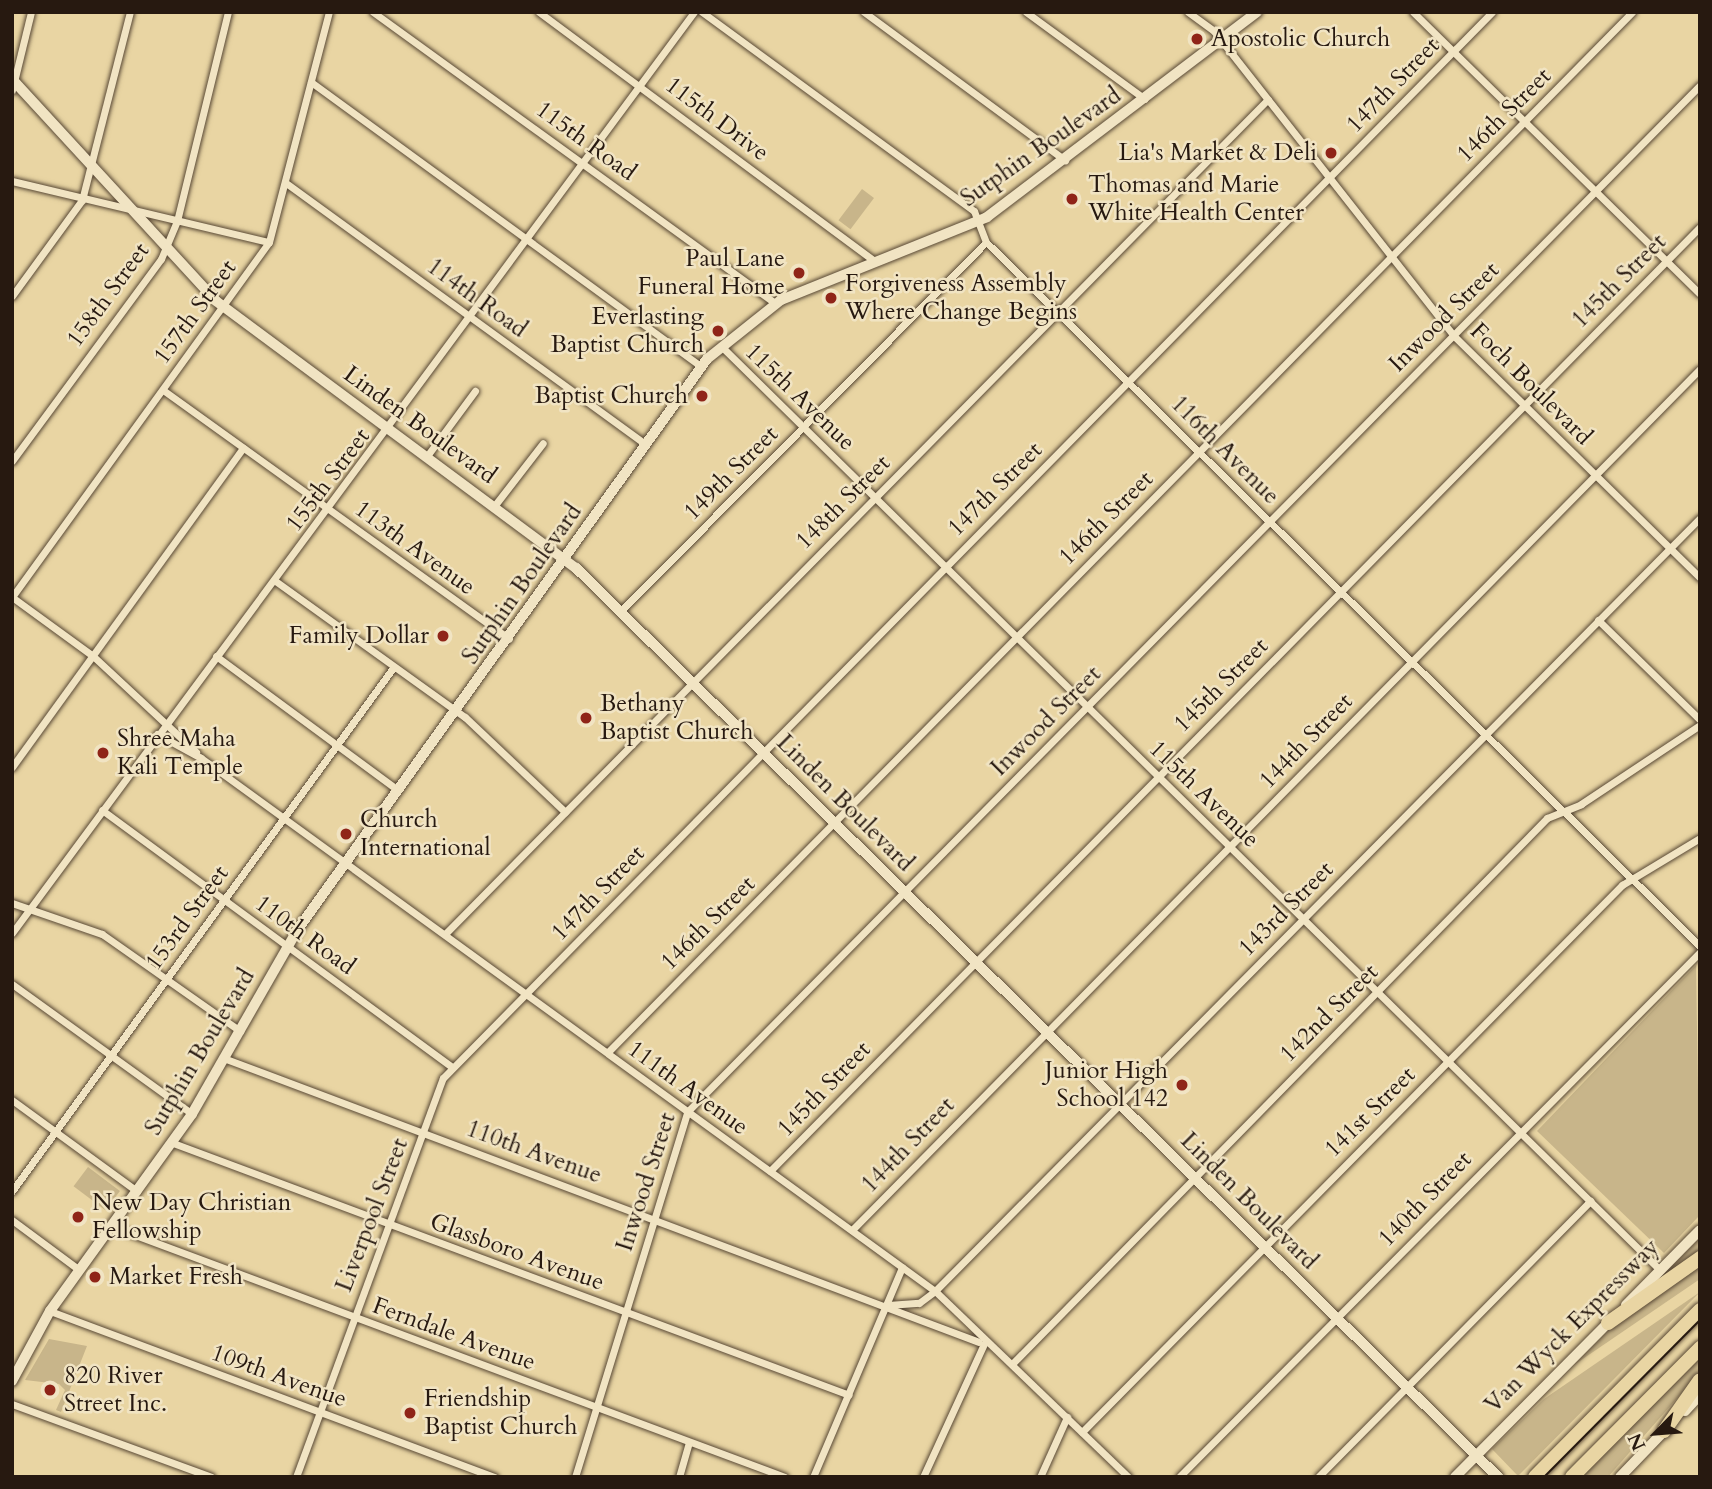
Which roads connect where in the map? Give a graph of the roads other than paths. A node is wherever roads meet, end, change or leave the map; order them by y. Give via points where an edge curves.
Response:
1 (32, 12) edge
2 (130, 12) edge
3 (228, 12) edge
4 (329, 12) edge
5 (373, 12) edge
6 (539, 12) edge
7 (694, 12) edge
8 (702, 12) edge
9 (864, 12) edge
10 (1026, 12) edge
11 (1188, 12) edge
12 (1257, 12) edge
13 (1413, 12) edge
14 (1492, 12) edge
15 (1632, 12) edge
16 (1221, 41) junction
17 (1453, 51) junction
18 (311, 82) junction
19 (13, 83) edge
20 (1700, 85) edge
21 (640, 86) junction
22 (1145, 99) junction
23 (1268, 99) junction
24 (1524, 122) junction
25 (1065, 159) junction
26 (584, 163) junction
27 (94, 166) junction
28 (1329, 178) junction
29 (12, 181) edge
30 (286, 183) junction
31 (1595, 191) junction
32 (82, 201) junction
33 (134, 211) junction
34 (177, 221) junction
35 (976, 222) junction
36 (1700, 227) edge
37 (528, 241) junction
38 (269, 242) junction
39 (986, 242) junction
40 (167, 246) junction
41 (1391, 257) junction
42 (872, 259) junction
43 (1666, 261) junction
44 (1700, 294) edge
45 (12, 296) edge
46 (775, 303) junction
47 (223, 307) junction
48 (1057, 312) junction
49 (472, 318) junction
50 (1453, 335) junction
51 (721, 346) junction
52 (701, 366) junction
53 (1700, 369) edge
54 (1128, 382) junction
55 (163, 390) junction
56 (475, 391) dead end
57 (1524, 405) junction
58 (804, 427) junction
59 (391, 429) junction
60 (543, 443) dead end
61 (646, 445) junction
62 (243, 448) junction
63 (1199, 451) junction
64 (427, 456) junction
65 (12, 461) edge
66 (1595, 476) junction
67 (875, 497) junction
68 (495, 505) junction
69 (330, 510) junction
70 (1700, 517) edge
71 (1270, 522) junction
72 (1670, 548) junction
73 (565, 559) junction
74 (946, 567) junction
75 (1700, 578) edge
76 (274, 580) junction
77 (1341, 591) junction
78 (12, 597) edge
79 (620, 612) junction
80 (1598, 620) junction
81 (1016, 637) junction
82 (509, 639) junction
83 (93, 656) junction
84 (216, 656) junction
85 (1411, 660) junction
86 (393, 668) junction
87 (692, 683) junction
88 (1087, 707) junction
89 (457, 711) junction
90 (167, 719) junction
91 (1700, 723) edge
92 (1486, 733) junction
93 (157, 734) junction
94 (337, 744) junction
95 (763, 752) junction
96 (201, 758) junction
97 (12, 767) edge
98 (1159, 776) junction
99 (397, 790) junction
100 (102, 810) junction
101 (1564, 810) junction
102 (565, 812) junction
103 (284, 817) junction
104 (834, 822) junction
105 (1700, 838) edge
106 (1230, 846) junction
107 (345, 862) junction
108 (1633, 880) junction
109 (905, 892) junction
110 (224, 899) junction
111 (12, 903) edge
112 (30, 908) junction
113 (1303, 919) junction
114 (12, 933) edge
115 (445, 934) junction
116 (287, 946) junction
117 (1700, 946) edge
118 (1700, 952) edge
119 (976, 962) junction
120 (166, 979) junction
121 (12, 984) edge
122 (1377, 991) junction
123 (527, 993) junction
124 (240, 1031) junction
125 (1047, 1032) junction
126 (608, 1052) junction
127 (111, 1055) junction
128 (226, 1059) junction
129 (1447, 1062) junction
130 (452, 1067) junction
131 (12, 1100) edge
132 (1121, 1104) junction
133 (687, 1112) junction
134 (192, 1114) junction
135 (1518, 1131) junction
136 (55, 1132) junction
137 (424, 1132) junction
138 (173, 1143) junction
139 (770, 1171) junction
140 (1194, 1177) junction
141 (12, 1191) edge
142 (137, 1191) junction
143 (1590, 1201) junction
144 (654, 1216) junction
145 (12, 1220) edge
146 (388, 1225) junction
147 (111, 1226) junction
148 (852, 1230) junction
149 (1700, 1230) edge
150 (1265, 1247) junction
151 (1700, 1258) edge
152 (902, 1267) junction
153 (78, 1269) junction
154 (1660, 1270) junction
155 (936, 1291) junction
156 (888, 1305) junction
157 (1700, 1310) edge
158 (50, 1311) junction
159 (625, 1311) junction
160 (1336, 1317) junction
161 (354, 1318) junction
162 (1608, 1323) junction
163 (984, 1344) junction
164 (1700, 1348) edge
165 (1013, 1363) junction
166 (1700, 1380) edge
167 (12, 1381) edge
168 (1407, 1387) junction
169 (849, 1395) junction
170 (1700, 1395) edge
171 (12, 1404) edge
172 (596, 1407) junction
173 (320, 1411) junction
174 (1066, 1417) junction
175 (1664, 1431) junction
176 (1082, 1432) junction
177 (689, 1441) junction
178 (1477, 1455) junction
179 (193, 1474) edge
180 (211, 1477) edge
181 (296, 1477) edge
182 (495, 1477) edge
183 (575, 1477) edge
184 (679, 1477) edge
185 (785, 1477) edge
186 (813, 1477) edge
187 (923, 1477) edge
188 (1040, 1477) edge
189 (1128, 1477) edge
190 (1179, 1477) edge
191 (1318, 1477) edge
192 (1455, 1477) edge
193 (1498, 1477) edge
194 (1535, 1477) edge
195 (1572, 1477) edge
196 (1620, 1477) edge

1 - 19 street
2 - 27 street
3 - 34 street, 158th Street
4 - 18 street, 157th Street
5 - 26 street, 115th Road
6 - 21 street, 115th Drive
7 - 21 street, 155th Street
8 - 35 street, 116th Avenue via 974,211
9 - 25 street
10 - 22 street
11 - 16 street, Foch Boulevard
12 - 16 main road, Sutphin Boulevard
13 - 17 street
14 - 17 street, 147th Street
15 - 24 street, 146th Street
16 - 22 main road, Sutphin Boulevard
16 - 23 street, Foch Boulevard
17 - 24 street
17 - 28 street, 147th Street
18 - 30 street, 157th Street
18 - 37 street
19 - 27 main road, Linden Boulevard
20 - 31 street, Inwood Street
21 - 26 street, 155th Street
21 - 42 street, 115th Drive
22 - 25 main road, Sutphin Boulevard
23 - 28 street, Foch Boulevard
23 - 48 street, 148th Street
24 - 31 street
24 - 41 street, 146th Street
25 - 35 main road, Sutphin Boulevard
26 - 37 street, 155th Street
26 - 46 street, 115th Road
27 - 32 street
27 - 33 main road, Linden Boulevard
28 - 41 street, Foch Boulevard
28 - 54 street, 147th Street
29 - 32 street
30 - 38 street, 157th Street
30 - 49 street, 114th Road
31 - 43 street
31 - 50 street, Inwood Street
32 - 33 street
32 - 45 street
33 - 34 street
33 - 40 main road, Linden Boulevard
34 - 38 street
34 - 40 street, 158th Street
35 - 39 street, 116th Avenue
35 - 42 main road, Sutphin Boulevard
36 - 43 street, 145th Street
37 - 49 street, 155th Street
37 - 52 street
38 - 47 street, 157th Street
39 - 48 street, 116th Avenue
39 - 58 street, 149th Street
40 - 47 main road, Linden Boulevard
40 - 65 street, 158th Street
41 - 50 street, Foch Boulevard
41 - 63 street, 146th Street
42 - 46 main road, Sutphin Boulevard
43 - 44 street
43 - 57 street, 145th Street
46 - 51 main road, Sutphin Boulevard
47 - 55 street, 157th Street
47 - 59 main road, Linden Boulevard
48 - 54 street, 116th Avenue
48 - 67 street, 148th Street
49 - 59 street, 155th Street
49 - 61 street, 114th Road
50 - 57 street, Foch Boulevard
50 - 71 street, Inwood Street
51 - 52 main road, Sutphin Boulevard
51 - 58 street, 115th Avenue
52 - 61 main road, Sutphin Boulevard
53 - 66 street, 144th Street
54 - 63 street, 116th Avenue
54 - 74 street, 147th Street
55 - 62 street, 113th Avenue
55 - 78 street, 157th Street
56 - 64 street
57 - 66 street, Foch Boulevard
57 - 77 street, 145th Street
58 - 67 street, 115th Avenue
58 - 79 street, 149th Street
59 - 64 main road, Linden Boulevard
59 - 69 street, 155th Street
60 - 68 street
61 - 73 main road, Sutphin Boulevard
62 - 69 street, 113th Avenue
62 - 83 street
63 - 71 street, 116th Avenue
63 - 81 street, 146th Street
64 - 68 main road, Linden Boulevard
66 - 72 street, Foch Boulevard
66 - 85 street, 144th Street
67 - 74 street, 115th Avenue
67 - 87 street, 148th Street
68 - 73 main road, Linden Boulevard
69 - 76 street, 155th Street
69 - 82 street, 113th Avenue
70 - 72 street, 143rd Street
71 - 77 street, 116th Avenue
71 - 88 street, Inwood Street
72 - 75 street, Foch Boulevard
72 - 80 street, 143rd Street
73 - 79 main road, Linden Boulevard
73 - 82 main road, Sutphin Boulevard
74 - 81 street, 115th Avenue
74 - 95 street, 147th Street
76 - 84 street, 155th Street
76 - 86 street
77 - 85 street, 116th Avenue
77 - 98 street, 145th Street
78 - 83 street, 111th Avenue
79 - 87 main road, Linden Boulevard
80 - 91 street
80 - 92 street, 143rd Street
81 - 88 street, 115th Avenue
81 - 104 street, 146th Street
82 - 89 main road, Sutphin Boulevard
83 - 90 street, 111th Avenue
83 - 97 street
84 - 90 street, 155th Street
84 - 94 street
85 - 92 street, 116th Avenue
85 - 106 street, 144th Street
86 - 89 street
86 - 94 street, 153rd Street
87 - 95 main road, Linden Boulevard
87 - 102 street, 148th Street
88 - 98 street, 115th Avenue
88 - 109 street, Inwood Street
89 - 99 main road, Sutphin Boulevard
89 - 102 street
90 - 93 street, 155th Street
90 - 96 street, 111th Avenue
91 - 101 street, 142nd Street
92 - 101 street, 116th Avenue
92 - 113 street, 143rd Street
93 - 96 street, 111th Avenue
93 - 100 street, 155th Street
94 - 99 street
94 - 103 street, 153rd Street
95 - 104 main road, Linden Boulevard
95 - 123 street, 147th Street
96 - 103 street, 111th Avenue
98 - 106 street, 115th Avenue
98 - 119 street, 145th Street
99 - 107 main road, Sutphin Boulevard
100 - 110 street, 110th Road
100 - 112 street, 155th Street
101 - 108 street, 116th Avenue
101 - 122 street, 142nd Street via 1547,818
102 - 115 street, 148th Street
103 - 107 street, 111th Avenue
103 - 110 street, 153rd Street
104 - 109 main road, Linden Boulevard
104 - 126 street, 146th Street
105 - 108 street, 141st Street
106 - 113 street, 115th Avenue
106 - 125 street, 144th Street
107 - 115 street, 111th Avenue
107 - 116 main road, Sutphin Boulevard
108 - 117 street, 116th Avenue
108 - 129 street, 141st Street
109 - 119 main road, Linden Boulevard
109 - 133 street, Inwood Street
110 - 116 street, 110th Road
110 - 120 street, 153rd Street
111 - 112 street
112 - 114 street, 155th Street
112 - 120 street via 81,923
113 - 122 street, 115th Avenue
113 - 132 street, 143rd Street
115 - 123 street, 111th Avenue
116 - 124 main road, Sutphin Boulevard
116 - 130 street, 110th Road
118 - 135 street, 140th Street
119 - 125 main road, Linden Boulevard
119 - 139 street, 145th Street
120 - 124 street
120 - 127 street, 153rd Street
121 - 127 street
122 - 129 street, 115th Avenue
122 - 140 street, 142nd Street
123 - 126 street, 111th Avenue
123 - 130 street, Liverpool Street
124 - 128 main road, Sutphin Boulevard
125 - 132 main road, Linden Boulevard
125 - 148 street, 144th Street
126 - 133 street, 111th Avenue
127 - 134 street
127 - 136 street, 153rd Street
128 - 134 main road, Sutphin Boulevard
128 - 137 street, 110th Avenue
129 - 135 street, 115th Avenue
129 - 150 street, 141st Street
130 - 137 street, Liverpool Street
131 - 136 street
132 - 140 main road, Linden Boulevard
132 - 155 street, 143rd Street
133 - 139 street, 111th Avenue
133 - 144 street, Inwood Street
134 - 138 main road, Sutphin Boulevard
135 - 143 street, 115th Avenue
135 - 160 street, 140th Street
136 - 141 street, 153rd Street
136 - 142 street
137 - 144 street, 110th Avenue
137 - 146 street, Liverpool Street
138 - 142 main road, Sutphin Boulevard
138 - 146 street, Glassboro Avenue
139 - 148 street, 111th Avenue
140 - 150 main road, Linden Boulevard
140 - 165 street, 142nd Street
142 - 147 main road, Sutphin Boulevard
143 - 154 street, 115th Avenue
143 - 168 street
144 - 156 street, 110th Avenue
144 - 159 street, Inwood Street
145 - 153 street
146 - 159 street, Glassboro Avenue
146 - 161 street, Liverpool Street
147 - 153 main road, Sutphin Boulevard
147 - 161 street, Ferndale Avenue
148 - 152 street, 111th Avenue
149 - 154 main road, Van Wyck Expressway
150 - 160 main road, Linden Boulevard
150 - 176 street, 141st Street
151 - 162 highway
152 - 155 street, 111th Avenue
152 - 156 street
153 - 158 main road, Sutphin Boulevard
154 - 162 main road, Van Wyck Expressway
155 - 156 street, 143rd Street via 919,1303
155 - 163 street, 111th Avenue
156 - 163 street, 110th Avenue
156 - 169 street
157 - 194 highway
158 - 167 main road, Sutphin Boulevard
158 - 173 street, 109th Avenue
159 - 169 street, Glassboro Avenue
159 - 172 street, Inwood Street
160 - 168 main road, Linden Boulevard
160 - 190 street, 140th Street
161 - 172 street, Ferndale Avenue
161 - 173 street, Liverpool Street
162 - 178 main road, Van Wyck Expressway
163 - 165 street, 111th Avenue
163 - 187 street
164 - 195 highway
165 - 174 street, 111th Avenue
166 - 175 highway
168 - 178 main road, Linden Boulevard
168 - 191 street
169 - 186 street
170 - 175 main road
171 - 179 street
172 - 177 street, Ferndale Avenue
172 - 183 street, Inwood Street
173 - 181 street, Liverpool Street
173 - 182 street, 109th Avenue
174 - 176 street, 111th Avenue
174 - 188 street
175 - 196 main road
176 - 189 street, 111th Avenue
177 - 184 street
177 - 185 street, Ferndale Avenue
178 - 192 main road, Van Wyck Expressway
178 - 193 main road, Linden Boulevard
179 - 180 street

